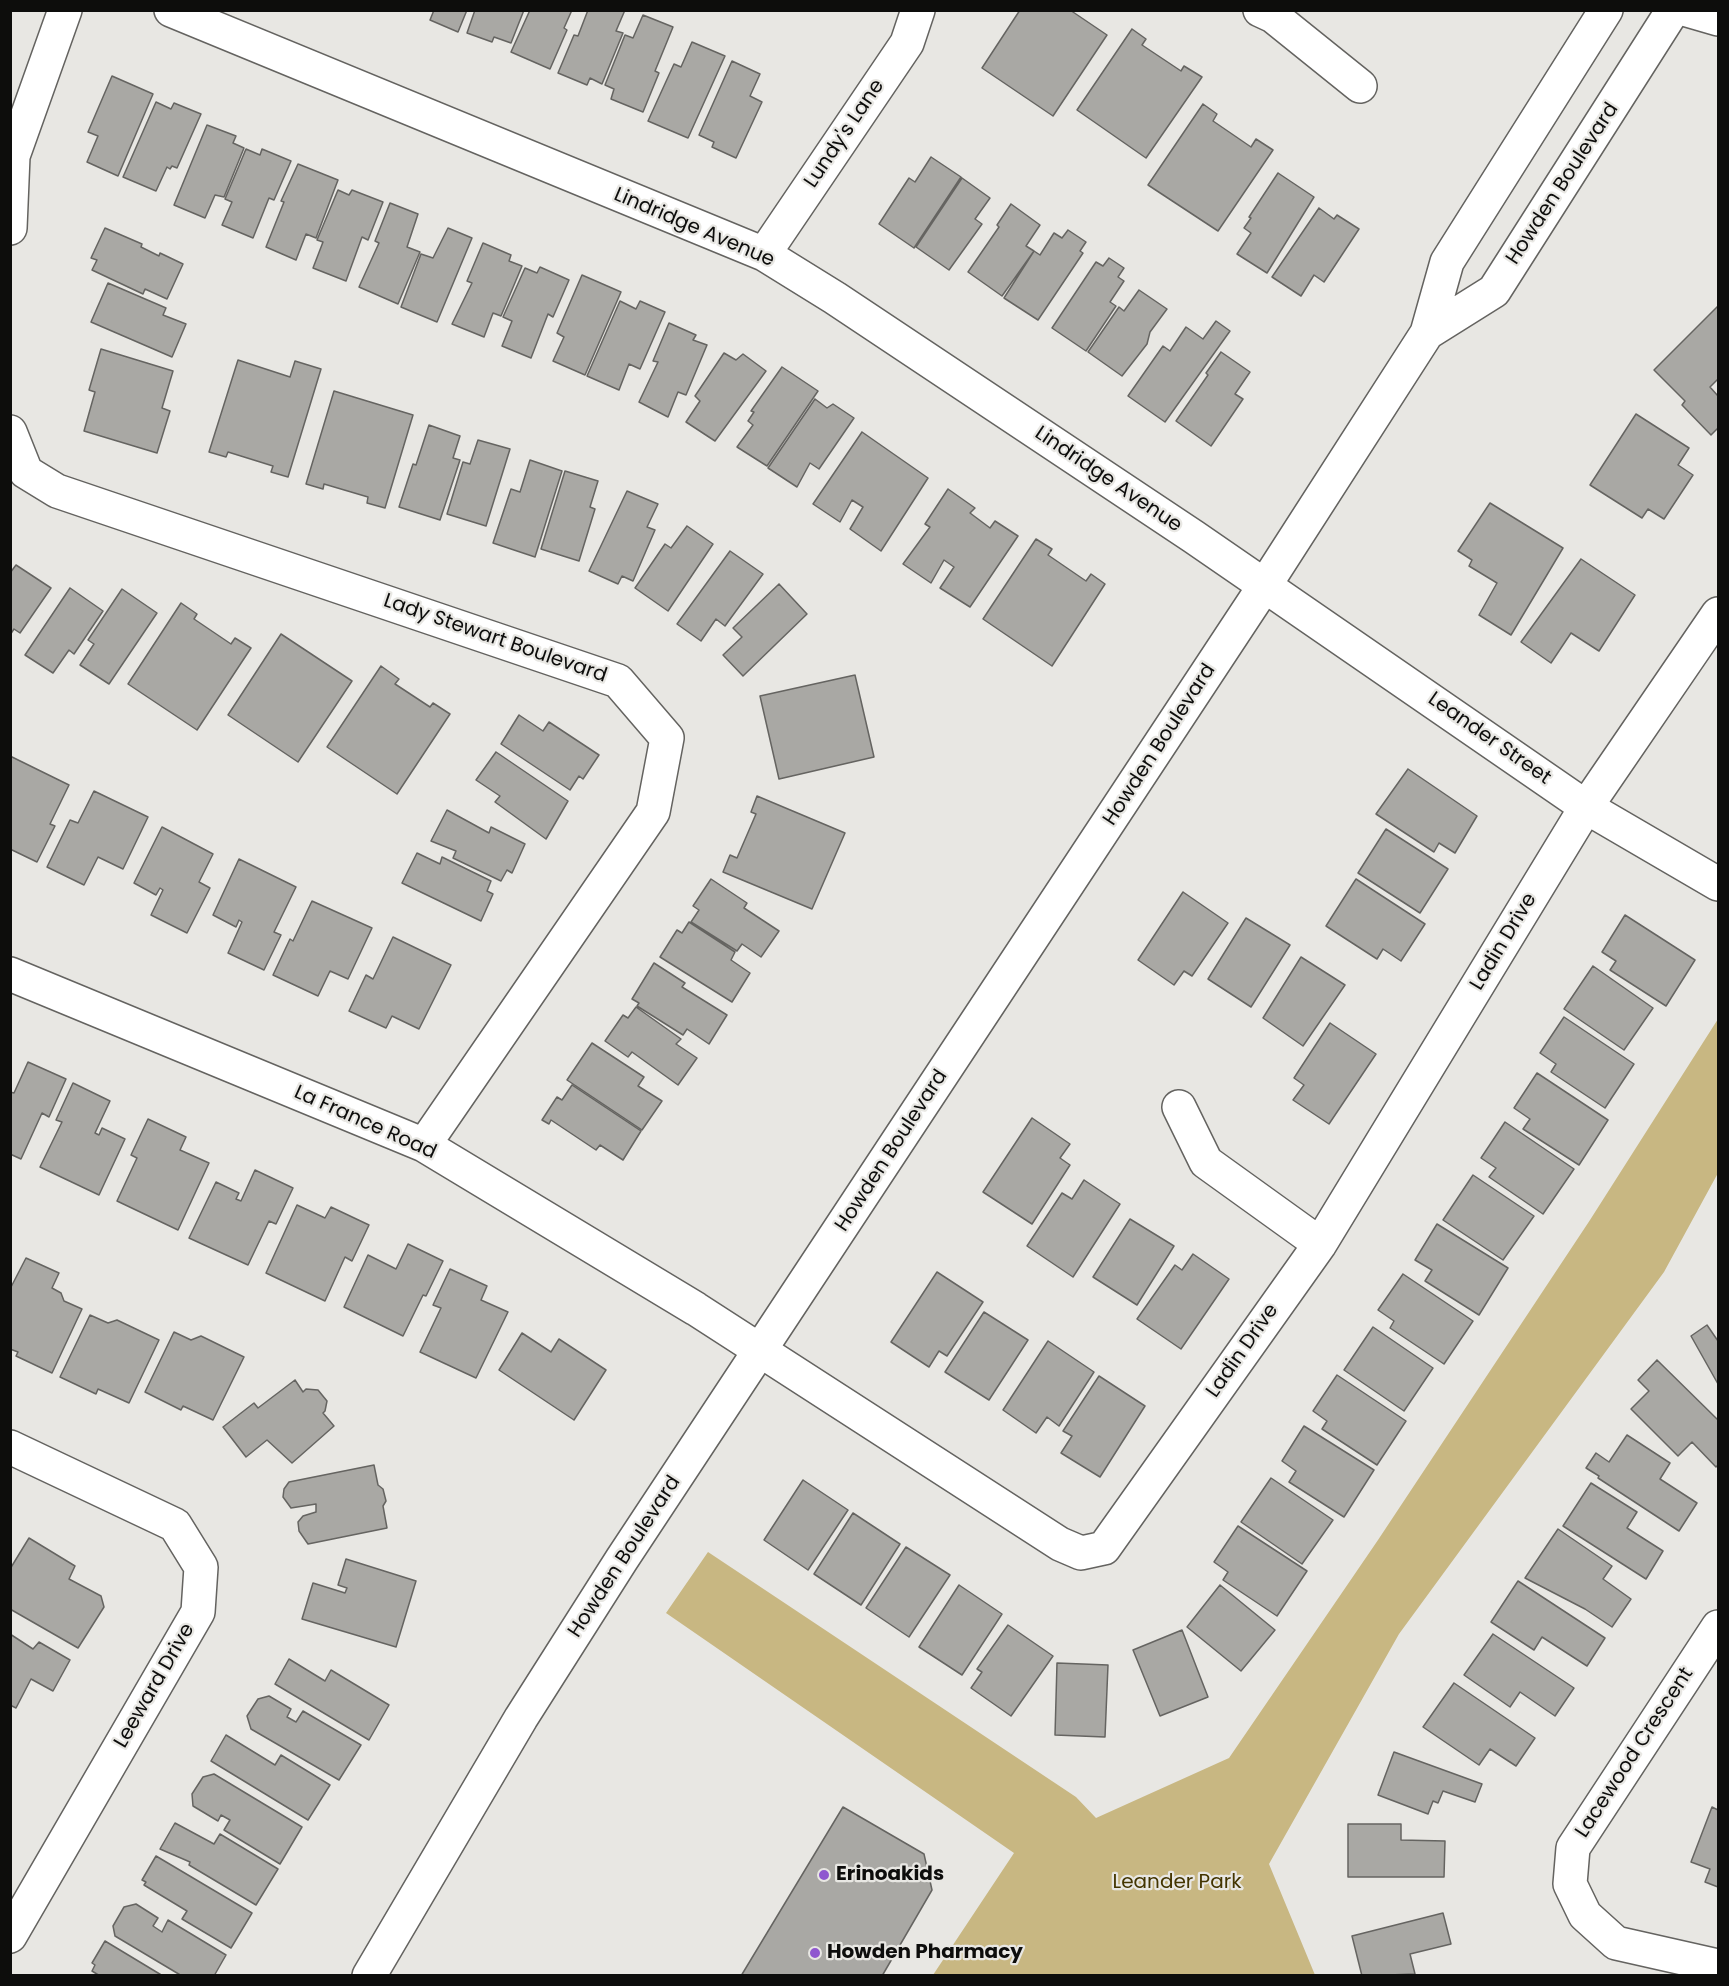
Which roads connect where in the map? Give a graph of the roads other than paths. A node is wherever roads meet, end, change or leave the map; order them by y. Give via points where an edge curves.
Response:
1 (65, 10) edge
2 (171, 10) edge
3 (918, 10) edge
4 (1260, 10) edge
5 (1606, 10) edge
6 (1673, 10) edge
7 (1688, 10) edge
8 (1719, 19) edge
9 (1360, 86) dead end
10 (10, 228) edge
11 (764, 254) junction
12 (1427, 333) junction
13 (10, 432) edge
14 (1265, 585) junction
15 (1719, 614) edge
16 (1586, 807) junction
17 (1719, 884) edge
18 (10, 974) edge
19 (1179, 1107) dead end
20 (424, 1145) junction
21 (1320, 1244) junction
22 (760, 1350) junction
23 (10, 1447) edge
24 (1719, 1627) edge
25 (10, 1936) edge
26 (1719, 1966) edge
27 (369, 1976) edge

1 - 10 street via 13,156
2 - 11 street, Lindridge Avenue
3 - 11 street, Lundy's Lane via 907,43
4 - 9 street via 1273,16
5 - 12 street, Howden Boulevard via 1447,262
6 - 12 street, Howden Boulevard via 1494,291
7 - 8 street
11 - 14 street, Lindridge Avenue
12 - 14 street, Howden Boulevard
13 - 20 street, Lady Stewart Boulevard via 26,472 57,491 618,681 667,738 653,812
14 - 16 street, Leander Street
14 - 22 street, Howden Boulevard
15 - 16 street, Ladin Drive
16 - 17 street, Leander Street
16 - 21 street, Ladin Drive
18 - 20 street, La France Road
19 - 21 street via 1206,1162
20 - 22 street, La France Road
21 - 22 street, Ladin Drive via 1104,1548 1080,1553 1060,1544
22 - 27 street, Howden Boulevard via 527,1708
23 - 25 street, Leeward Drive via 175,1525 201,1567 198,1611
24 - 26 street, Lacewood Crescent via 1572,1848 1570,1884 1585,1915 1616,1943

